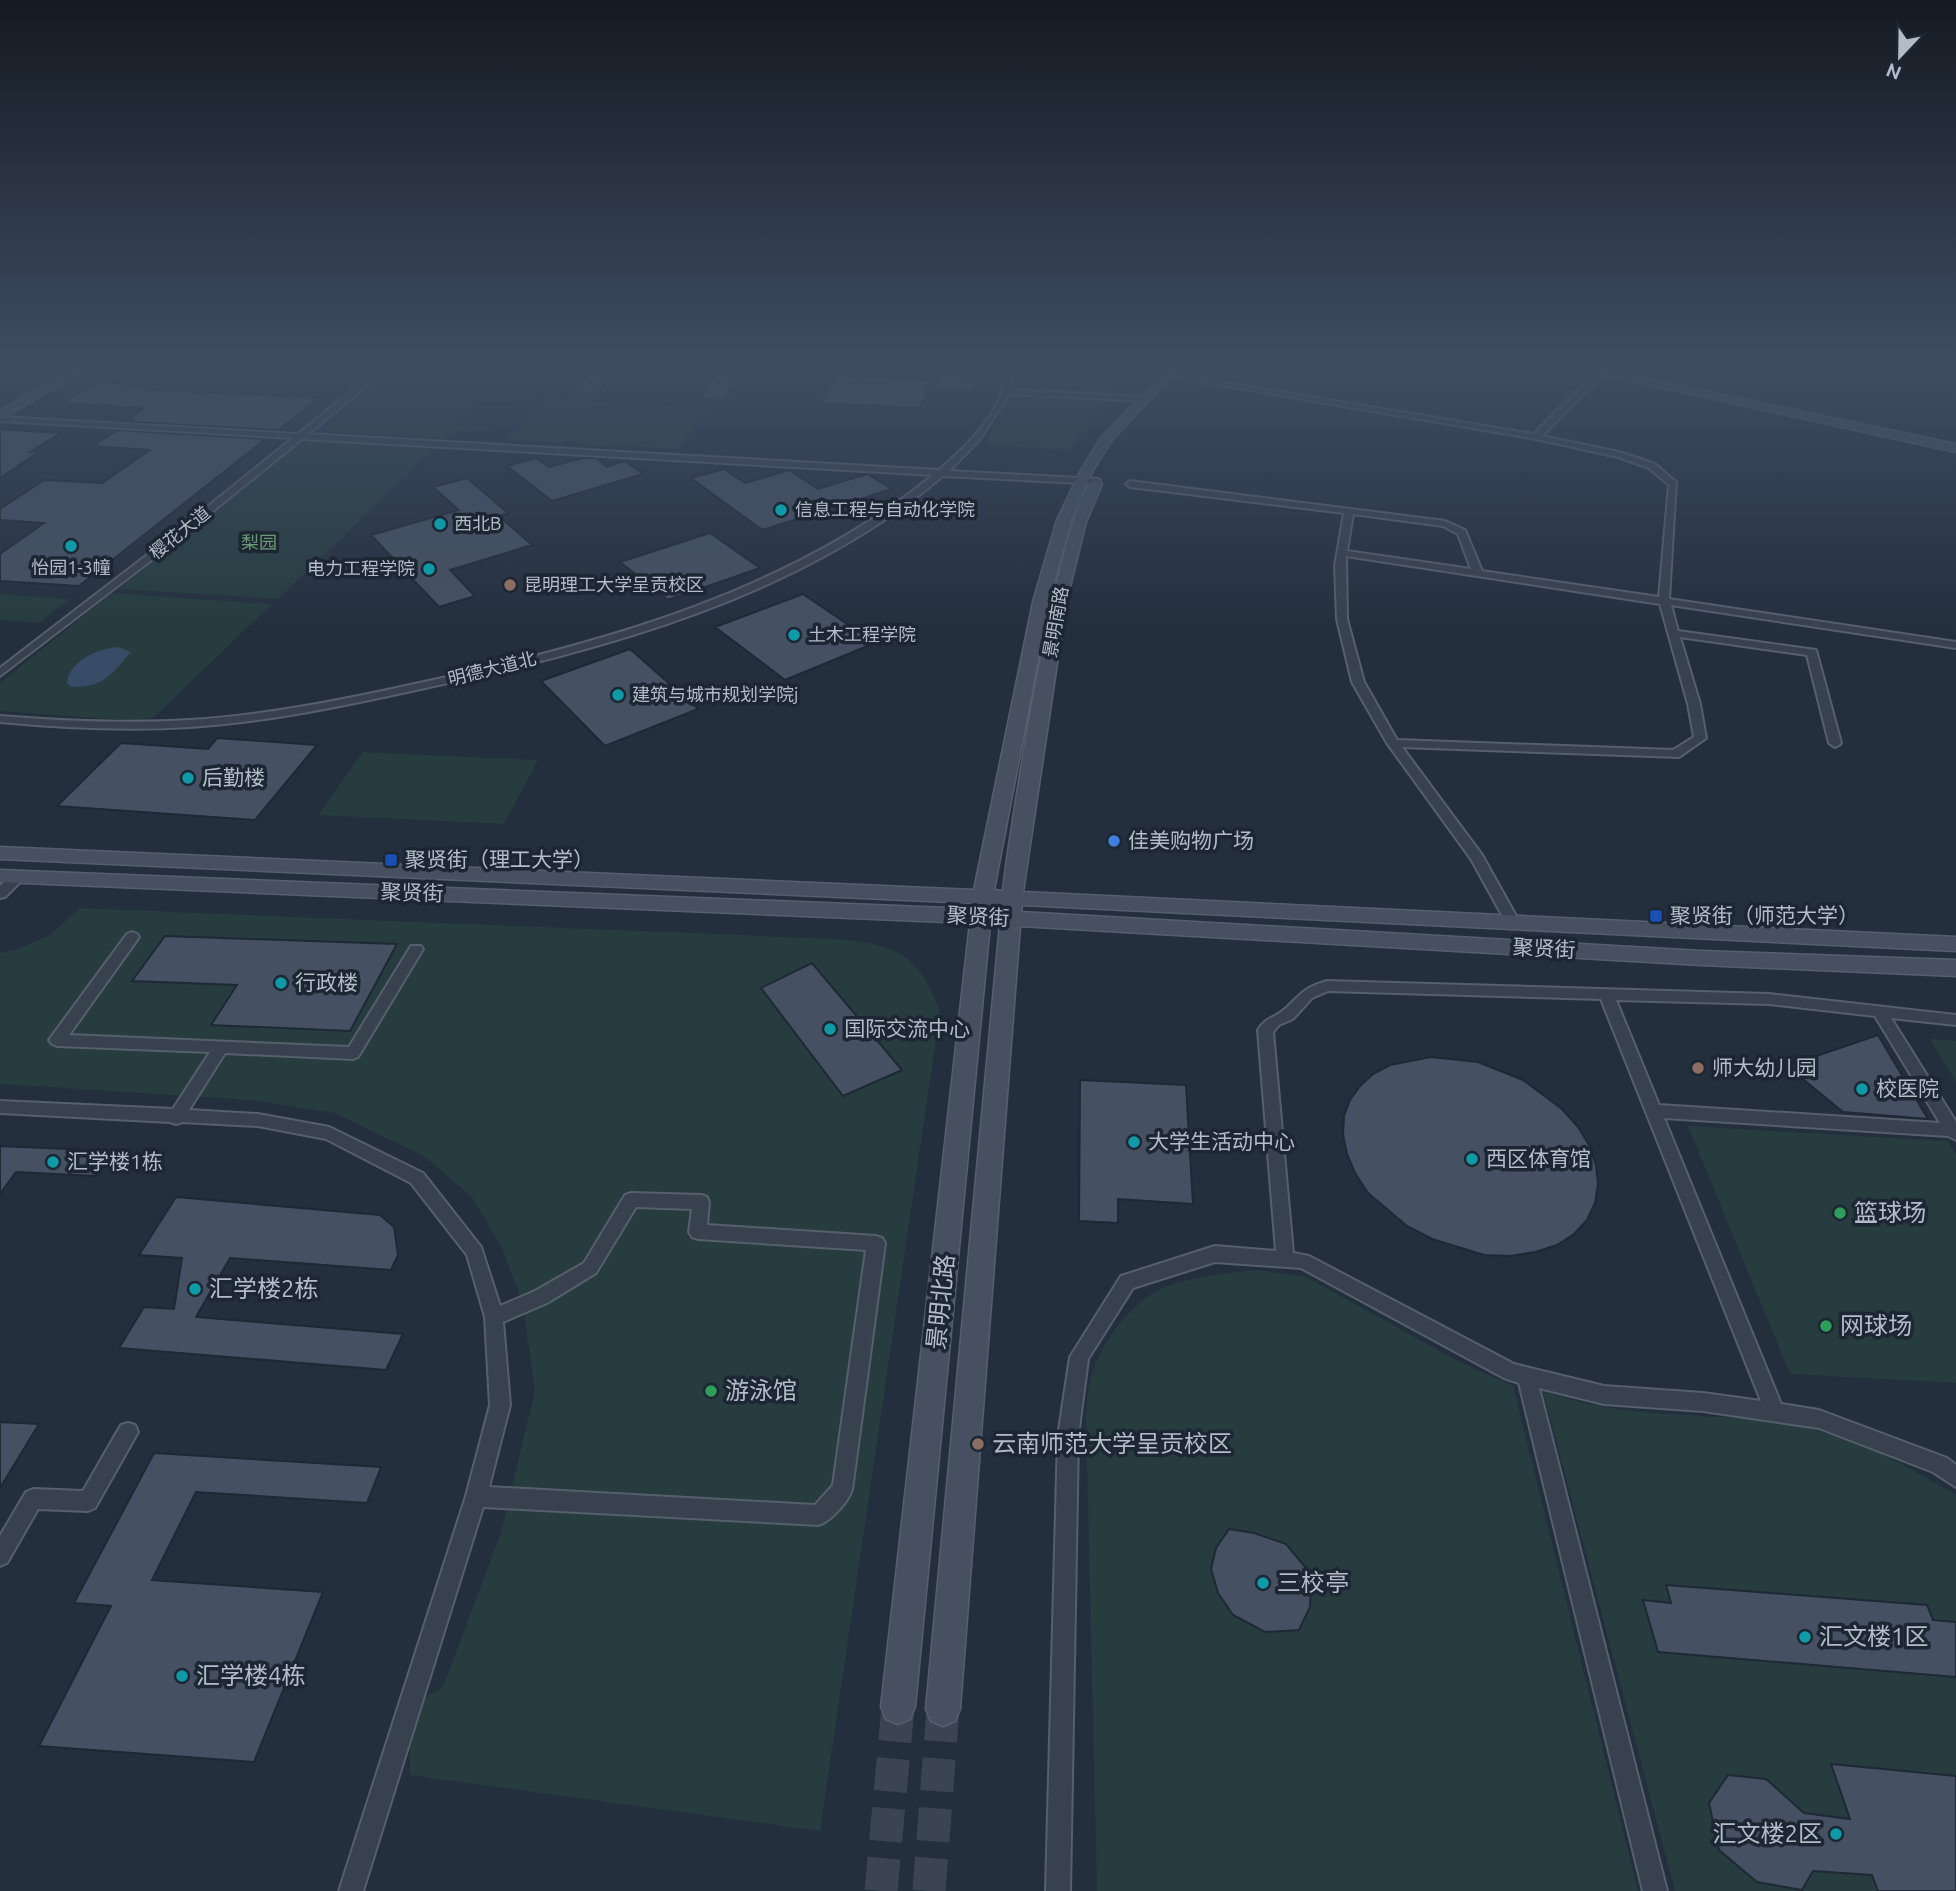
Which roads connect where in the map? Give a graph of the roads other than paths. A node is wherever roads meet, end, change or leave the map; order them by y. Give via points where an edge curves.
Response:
1 (282, 451) edge
2 (573, 451) edge
3 (964, 451) edge
4 (1101, 451) edge
5 (1112, 451) edge
6 (1602, 451) edge
7 (944, 472) junction
8 (1089, 481) junction
9 (1130, 484) dead end
10 (1349, 511) junction
11 (1343, 553) junction
12 (1478, 574) junction
13 (1664, 600) junction
14 (1672, 633) junction
15 (1956, 645) edge
16 (0, 673) edge
17 (0, 719) edge
18 (1393, 743) junction
19 (1835, 743) dead end
20 (0, 853) edge
21 (8, 876) edge
22 (0, 894) edge
23 (982, 907) junction
24 (1012, 908) junction
25 (1513, 923) junction
26 (132, 937) dead end
27 (1956, 944) edge
28 (416, 949) dead end
29 (1956, 968) edge
30 (1606, 994) junction
31 (1880, 1012) junction
32 (1956, 1020) edge
33 (221, 1048) junction
34 (0, 1107) edge
35 (1654, 1111) junction
36 (176, 1118) junction
37 (1955, 1132) edge
38 (1285, 1259) junction
39 (495, 1317) junction
40 (1527, 1376) junction
41 (1775, 1413) junction
42 (128, 1432) dead end
43 (1956, 1477) edge
44 (477, 1496) junction
45 (0, 1556) edge
46 (898, 1707) tunnel mouth
47 (943, 1709) tunnel mouth
48 (351, 1891) edge
49 (1058, 1891) edge
50 (1655, 1891) edge

1 - 16 street, 樱花大道
2 - 7 street
3 - 7 street, 明德大道北
4 - 8 main road, 景明南路
5 - 8 main road, 景明南路
6 - 13 street via 1652,466 1672,484
7 - 8 street
7 - 17 street, 明德大道北 via 875,524 760,583 620,635 527,661 413,688 221,721 116,727
8 - 23 main road, 景明南路 via 1064,520 1047,577
8 - 24 main road, 景明南路 via 1058,603
9 - 10 street
10 - 11 street
10 - 12 street via 1445,524 1462,532
11 - 12 street
11 - 18 street via 1342,618 1358,682
12 - 13 street
13 - 14 street
13 - 15 street
14 - 18 street via 1695,704 1700,738 1675,754
14 - 19 street via 1812,652
18 - 25 street via 1476,858
20 - 23 main road, 聚贤街
21 - 22 street
21 - 23 main road, 聚贤街
23 - 24 main road, 聚贤街
23 - 46 main road, 景明北路
24 - 25 main road, 聚贤街
24 - 29 main road, 聚贤街 via 1687,957
24 - 47 main road, 景明北路
25 - 27 main road, 聚贤街
26 - 33 street via 57,1040
28 - 33 street via 353,1054
30 - 31 street via 1769,999
30 - 35 street
30 - 38 street via 1326,986 1273,1021 1265,1030 1265,1047
31 - 32 street
31 - 37 street
33 - 36 street
34 - 36 street
35 - 37 street
35 - 41 street
36 - 39 street via 258,1120 329,1133 417,1178 475,1252
38 - 40 street via 1303,1261 1511,1372
38 - 49 street via 1215,1254 1127,1282 1079,1357 1068,1436
39 - 44 street via 500,1405
39 - 44 street via 590,1268 631,1200 701,1202 698,1232 876,1243 842,1490 819,1515
40 - 41 street via 1604,1395
40 - 50 street
41 - 43 street via 1819,1419 1940,1465
42 - 45 street via 88,1501 33,1499
44 - 48 street

